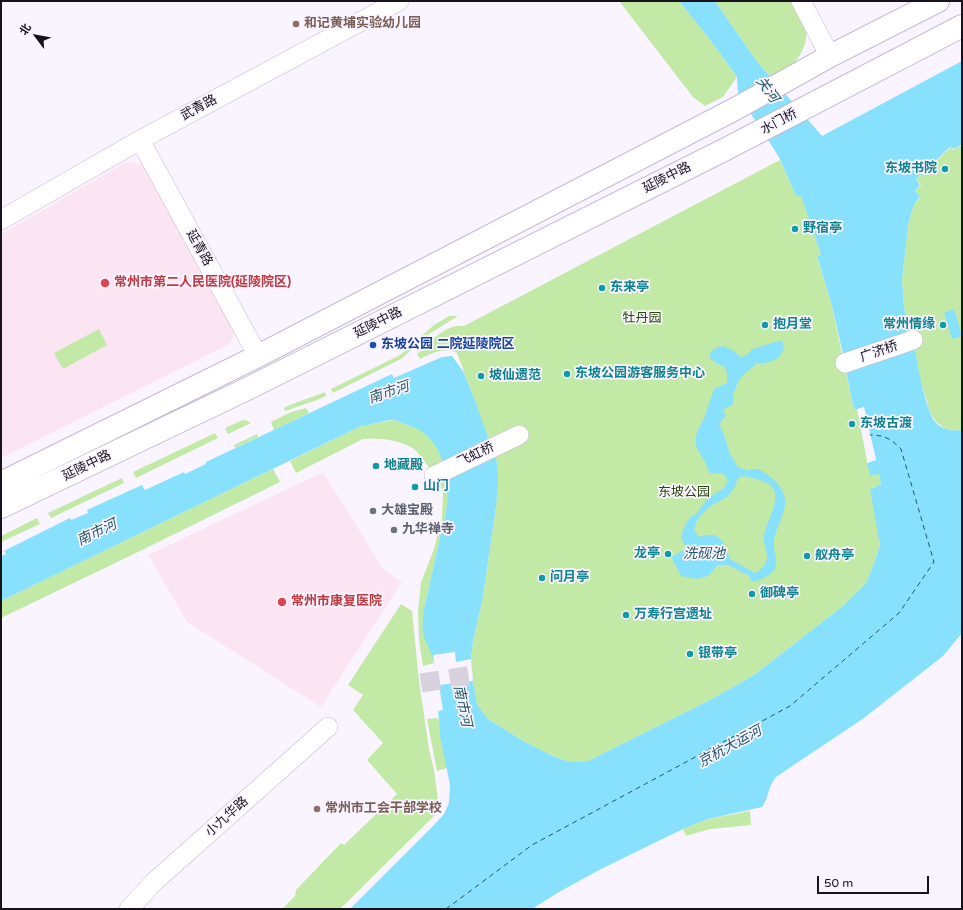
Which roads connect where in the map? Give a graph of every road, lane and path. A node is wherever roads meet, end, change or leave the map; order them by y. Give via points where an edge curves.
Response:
1 (399, 1) edge
2 (802, 1) edge
3 (938, 1) edge
4 (962, 26) edge
5 (830, 56) junction
6 (752, 136) joint
7 (140, 140) junction
8 (1, 220) edge
9 (913, 340) dead end
10 (258, 356) junction
11 (845, 363) dead end
12 (519, 434) dead end
13 (434, 476) dead end
14 (1, 483) edge
15 (1, 507) edge
16 (328, 727) dead end
17 (129, 909) edge

1 - 7 street, 武青路
2 - 5 street
3 - 5 main road
4 - 6 main road, 水门桥
5 - 10 main road, 延陵中路 via 735,109
6 - 15 main road, 延陵中路 via 249,388
7 - 8 street, 武青路
7 - 10 street, 延青路
9 - 11 street, 广济桥
10 - 14 main road, 延陵中路
12 - 13 street, 飞虹桥
16 - 17 street, 小九华路 via 154,882

